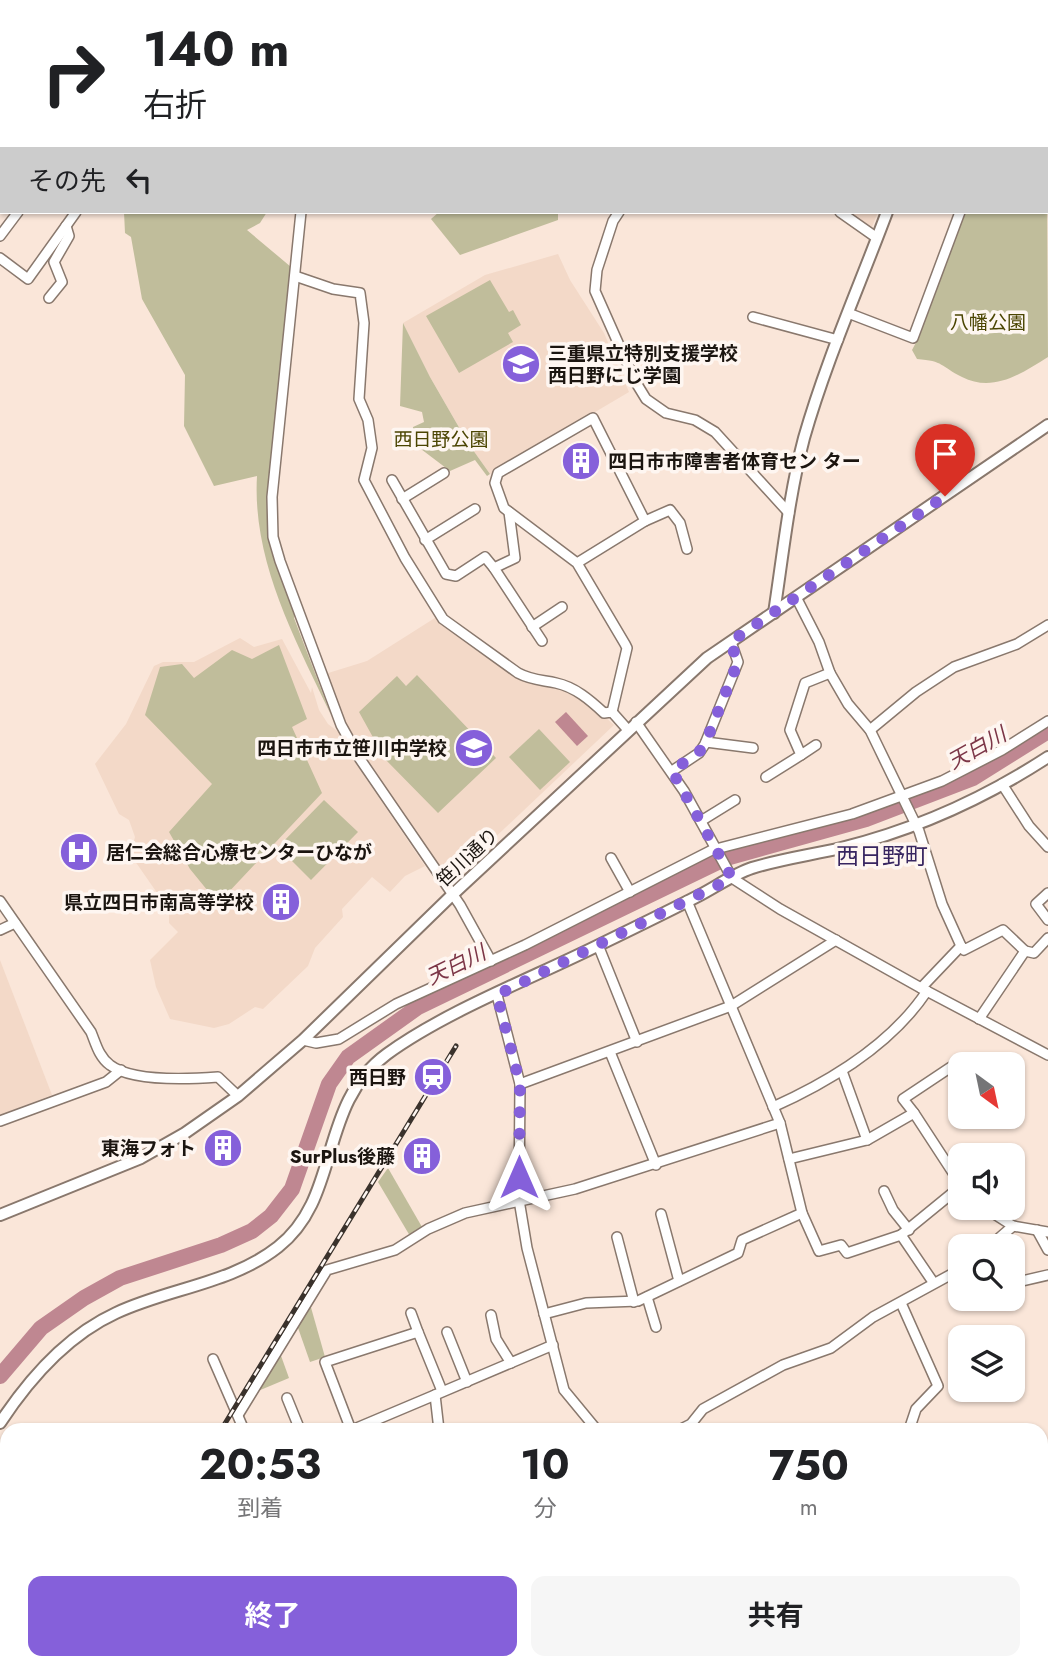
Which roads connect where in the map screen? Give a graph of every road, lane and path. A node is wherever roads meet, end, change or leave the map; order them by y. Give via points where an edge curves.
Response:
1 (16, 214) edge
2 (75, 214) edge
3 (301, 214) edge
4 (618, 214) edge
5 (843, 214) edge
6 (886, 214) edge
7 (959, 214) edge
8 (66, 226) junction
9 (0, 236) edge
10 (877, 237) junction
11 (0, 258) edge
12 (295, 276) junction
13 (50, 298) dead end
14 (848, 313) junction
15 (753, 317) dead end
16 (838, 340) junction
17 (1048, 425) edge
18 (444, 472) dead end
19 (392, 480) dead end
20 (402, 499) junction
21 (475, 509) dead end
22 (509, 512) junction
23 (789, 513) junction
24 (645, 521) junction
25 (425, 540) junction
26 (687, 549) dead end
27 (577, 563) junction
28 (494, 568) junction
29 (796, 597) junction
30 (562, 607) dead end
31 (774, 612) junction
32 (1048, 625) edge
33 (532, 626) junction
34 (542, 641) dead end
35 (730, 642) junction
36 (830, 673) junction
37 (612, 712) junction
38 (1048, 721) edge
39 (632, 726) junction
40 (870, 730) junction
41 (706, 742) junction
42 (816, 745) dead end
43 (753, 748) dead end
44 (801, 755) junction
45 (1048, 757) edge
46 (672, 771) junction
47 (766, 777) dead end
48 (1002, 784) junction
49 (903, 798) junction
50 (735, 800) dead end
51 (701, 821) junction
52 (914, 823) junction
53 (1048, 847) edge
54 (719, 851) junction
55 (611, 859) dead end
56 (732, 878) junction
57 (630, 892) junction
58 (1048, 893) edge
59 (452, 895) junction
60 (0, 901) edge
61 (687, 901) junction
62 (1048, 920) edge
63 (15, 923) junction
64 (0, 930) edge
65 (1048, 938) edge
66 (836, 940) junction
67 (598, 945) junction
68 (961, 946) junction
69 (1025, 951) junction
70 (491, 961) junction
71 (924, 990) junction
72 (497, 995) junction
73 (731, 1006) junction
74 (979, 1019) junction
75 (303, 1040) junction
76 (638, 1042) junction
77 (610, 1052) junction
78 (1048, 1055) edge
79 (948, 1069) edge
80 (121, 1070) junction
81 (842, 1071) junction
82 (520, 1084) junction
83 (238, 1097) junction
84 (773, 1107) junction
85 (914, 1113) junction
86 (0, 1121) edge
87 (779, 1123) junction
88 (867, 1140) junction
89 (789, 1159) junction
90 (656, 1165) junction
91 (948, 1166) edge
92 (884, 1191) dead end
93 (948, 1197) edge
94 (519, 1200) junction
95 (802, 1213) junction
96 (661, 1214) dead end
97 (0, 1215) edge
98 (1004, 1220) edge
99 (1013, 1226) junction
100 (1037, 1230) junction
101 (905, 1232) junction
102 (1048, 1232) edge
103 (1004, 1234) edge
104 (617, 1237) dead end
105 (1048, 1250) edge
106 (1048, 1275) edge
107 (948, 1276) edge
108 (1025, 1280) edge
109 (678, 1281) junction
110 (933, 1282) junction
111 (647, 1297) junction
112 (634, 1302) junction
113 (901, 1303) junction
114 (411, 1313) dead end
115 (544, 1314) junction
116 (491, 1315) dead end
117 (656, 1326) dead end
118 (418, 1332) junction
119 (447, 1332) dead end
120 (553, 1345) junction
121 (214, 1359) dead end
122 (511, 1363) junction
123 (467, 1382) junction
124 (438, 1393) junction
125 (287, 1398) dead end
126 (238, 1415) junction
127 (1, 1423) edge
128 (241, 1423) edge
129 (297, 1423) edge
130 (349, 1423) edge
131 (368, 1423) edge
132 (439, 1423) edge
133 (591, 1423) edge
134 (694, 1423) edge
135 (911, 1423) edge

1 - 9 street
2 - 8 street
3 - 12 street
4 - 23 street via 597,270 595,291 635,381 646,399 666,412 695,420 715,432
5 - 10 street
6 - 10 street
7 - 14 street via 913,338
8 - 11 street via 28,279
8 - 13 street via 69,236 54,262 62,282
10 - 14 street
12 - 37 street via 360,293 364,310 359,399 372,448 364,480 443,619 530,680 558,683 586,696 604,713
12 - 59 street via 272,496 273,537 341,726
14 - 16 street
15 - 16 street
16 - 23 street via 805,437
17 - 29 street, 笹川通り
18 - 20 street
19 - 20 street
20 - 25 street
21 - 25 street
22 - 24 street via 495,483 498,474 593,418
22 - 27 street
22 - 28 street via 515,558
23 - 31 street
24 - 26 street via 670,510 680,523
24 - 27 street
25 - 28 street via 446,574 456,576 485,557
27 - 37 street via 627,648
28 - 33 street
29 - 31 street, 笹川通り
29 - 36 street
30 - 33 street
31 - 35 street, 笹川通り
32 - 40 street via 1017,644 954,667
33 - 34 street
35 - 39 street, 笹川通り
35 - 41 street via 738,662
36 - 40 street
36 - 44 street via 805,683 790,730
37 - 39 street
38 - 49 street via 972,767
39 - 46 street
39 - 59 street, 笹川通り
40 - 49 street
41 - 43 street
41 - 46 street
42 - 44 street
44 - 47 street
45 - 48 street
46 - 51 street
48 - 52 street
48 - 53 street
49 - 52 street
49 - 54 street
50 - 51 street
51 - 54 street
52 - 56 street via 839,848 754,867
52 - 68 street
54 - 56 street
54 - 57 street
55 - 57 street
56 - 61 street
56 - 66 street
57 - 70 street
58 - 62 street via 1036,904
59 - 70 street
59 - 75 street, 笹川通り
60 - 63 street
61 - 67 street
61 - 73 street
63 - 64 street
63 - 80 street via 91,1032 100,1054
65 - 69 street via 1034,953
66 - 71 street
66 - 73 street
67 - 72 street
67 - 76 street
68 - 69 street via 964,950 1005,930
68 - 71 street
69 - 74 street
70 - 75 street via 396,1003 339,1039
71 - 74 street
71 - 81 street via 911,1014
72 - 82 street
72 - 127 street via 421,1034 370,1067 337,1124 309,1213 279,1247 250,1266 96,1324 24,1387
73 - 76 street
73 - 84 street
74 - 78 street
75 - 83 street, 笹川通り
76 - 77 street
77 - 82 street
77 - 90 street
79 - 85 street via 904,1099
80 - 83 street via 170,1078 218,1077
80 - 86 street via 106,1082
81 - 84 street
81 - 88 street
82 - 94 street
83 - 97 street, 笹川通り via 141,1158
84 - 87 street
85 - 88 street
85 - 91 street
87 - 89 street
87 - 90 street
88 - 89 street
89 - 95 street
90 - 94 street
92 - 101 street
93 - 101 street
94 - 115 street
94 - 126 street via 465,1213 395,1250 327,1270
95 - 101 street via 818,1251 841,1245 847,1253
95 - 109 street via 742,1240 738,1254
96 - 109 street
98 - 99 street
99 - 100 street
99 - 103 street
100 - 102 street
100 - 105 street
101 - 110 street
104 - 112 street
106 - 108 street
107 - 110 street
109 - 111 street
110 - 113 street
111 - 112 street
111 - 117 street
112 - 115 street via 586,1303
113 - 134 street via 831,1348 783,1365 713,1403
113 - 135 street via 938,1385 916,1409
114 - 118 street
115 - 120 street
116 - 122 street via 496,1339
118 - 124 street
118 - 130 street via 325,1362
119 - 123 street
120 - 122 street
120 - 133 street via 564,1390
121 - 126 street
122 - 123 street
123 - 124 street
124 - 131 street
124 - 132 street
125 - 129 street
126 - 128 street

